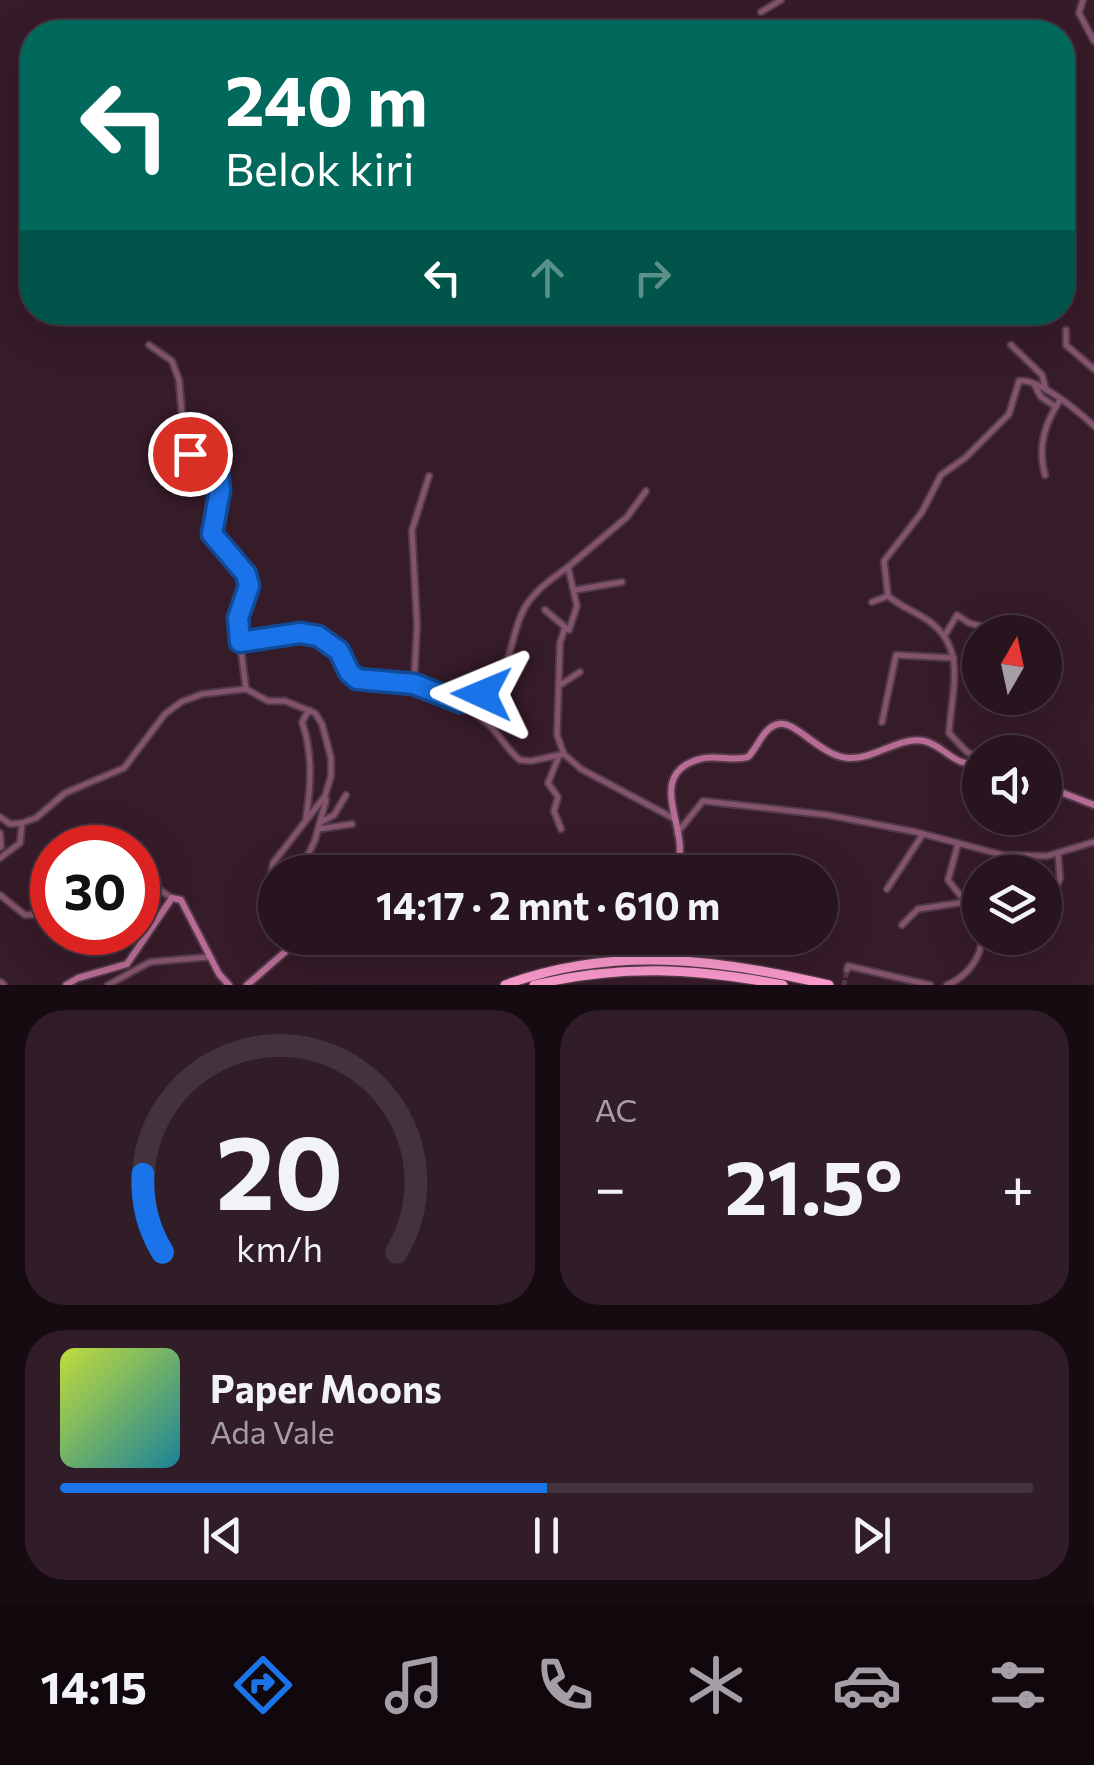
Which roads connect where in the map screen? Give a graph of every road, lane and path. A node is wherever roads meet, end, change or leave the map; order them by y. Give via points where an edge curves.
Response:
1 (781, 0) edge
2 (1083, 0) edge
3 (761, 12) dead end
4 (1094, 40) edge
5 (1066, 330) dead end
6 (149, 345) dead end
7 (1011, 346) dead end
8 (1094, 369) edge
9 (1032, 382) junction
10 (1046, 390) junction
11 (1060, 400) junction
12 (1056, 407) junction
13 (1094, 426) edge
14 (1046, 475) dead end
15 (429, 476) dead end
16 (646, 491) dead end
17 (568, 568) junction
18 (622, 582) dead end
19 (574, 590) junction
20 (888, 596) junction
21 (872, 602) dead end
22 (545, 610) dead end
23 (962, 618) edge
24 (565, 627) junction
25 (945, 636) junction
26 (240, 642) junction
27 (954, 658) junction
28 (580, 672) dead end
29 (414, 684) junction
30 (560, 686) junction
31 (246, 689) junction
32 (460, 702) junction
33 (309, 710) junction
34 (882, 722) dead end
35 (962, 747) edge
36 (561, 755) junction
37 (962, 763) edge
38 (327, 790) junction
39 (1062, 793) edge
40 (346, 795) dead end
41 (1094, 805) edge
42 (0, 819) edge
43 (675, 820) junction
44 (305, 821) junction
45 (22, 824) junction
46 (352, 824) dead end
47 (320, 826) junction
48 (561, 830) dead end
49 (0, 833) edge
50 (677, 833) junction
51 (922, 834) junction
52 (1094, 842) edge
53 (958, 844) junction
54 (1, 847) edge
55 (1058, 853) joint
56 (280, 855) edge
57 (307, 855) edge
58 (680, 855) edge
59 (0, 858) edge
60 (160, 890) edge
61 (887, 890) dead end
62 (0, 895) edge
63 (172, 898) junction
64 (962, 898) edge
65 (962, 902) edge
66 (30, 915) edge
67 (902, 924) dead end
68 (277, 955) edge
69 (975, 955) edge
70 (134, 956) junction
71 (209, 956) junction
72 (134, 970) junction
73 (847, 970) dead end
74 (66, 985) edge
75 (108, 985) edge
76 (230, 985) edge
77 (246, 985) edge
78 (505, 985) edge
79 (534, 985) edge
80 (783, 985) edge
81 (829, 985) edge
82 (930, 985) edge
83 (947, 985) edge

1 - 3 street
2 - 4 street via 1080,13
5 - 8 street via 1066,345
6 - 26 street via 172,362 190,454 218,472 212,534 249,586 238,618
7 - 10 street via 1042,375
9 - 10 street
9 - 12 street
9 - 20 street via 1019,381 1009,414 936,482 884,560
10 - 11 street
11 - 12 street
11 - 13 street
12 - 14 street via 1042,446
15 - 29 street via 412,530
16 - 17 street via 628,517
17 - 19 street
17 - 32 street via 526,606 494,683
18 - 19 street
19 - 24 street via 575,614
20 - 21 street
20 - 25 street
22 - 24 street
23 - 25 street via 956,616
24 - 30 street
25 - 27 street
26 - 29 street via 318,636 339,651 357,679
26 - 31 street
27 - 34 street via 896,655
27 - 35 street via 949,733
28 - 30 street
29 - 32 street
30 - 36 street
31 - 33 street
31 - 45 street via 181,702 124,768 66,793
32 - 36 street via 520,760
33 - 38 street via 322,724 331,758
33 - 44 street via 302,722 309,744
36 - 43 street
36 - 48 street via 548,784 558,797 554,811
37 - 43 main road via 916,741 841,757 778,724 748,757 702,758 680,772 670,787
38 - 44 street
38 - 47 street
39 - 41 main road
40 - 47 street
42 - 45 street
43 - 50 main road
44 - 56 street
45 - 59 street via 16,848
46 - 47 street
47 - 57 street
49 - 54 street
50 - 51 street via 702,800
50 - 58 main road
51 - 53 street
51 - 61 street
52 - 55 street
53 - 55 street via 1003,855
53 - 64 street via 948,878
60 - 63 street
62 - 66 street
63 - 70 main road
63 - 71 main road via 180,900
65 - 67 street via 918,908
68 - 77 main road
69 - 83 street via 965,975
70 - 72 street
70 - 74 main road via 118,969
71 - 72 street via 165,958
71 - 76 main road
72 - 75 street
73 - 82 street
78 - 81 highway via 626,958 721,964
79 - 80 highway via 647,968

